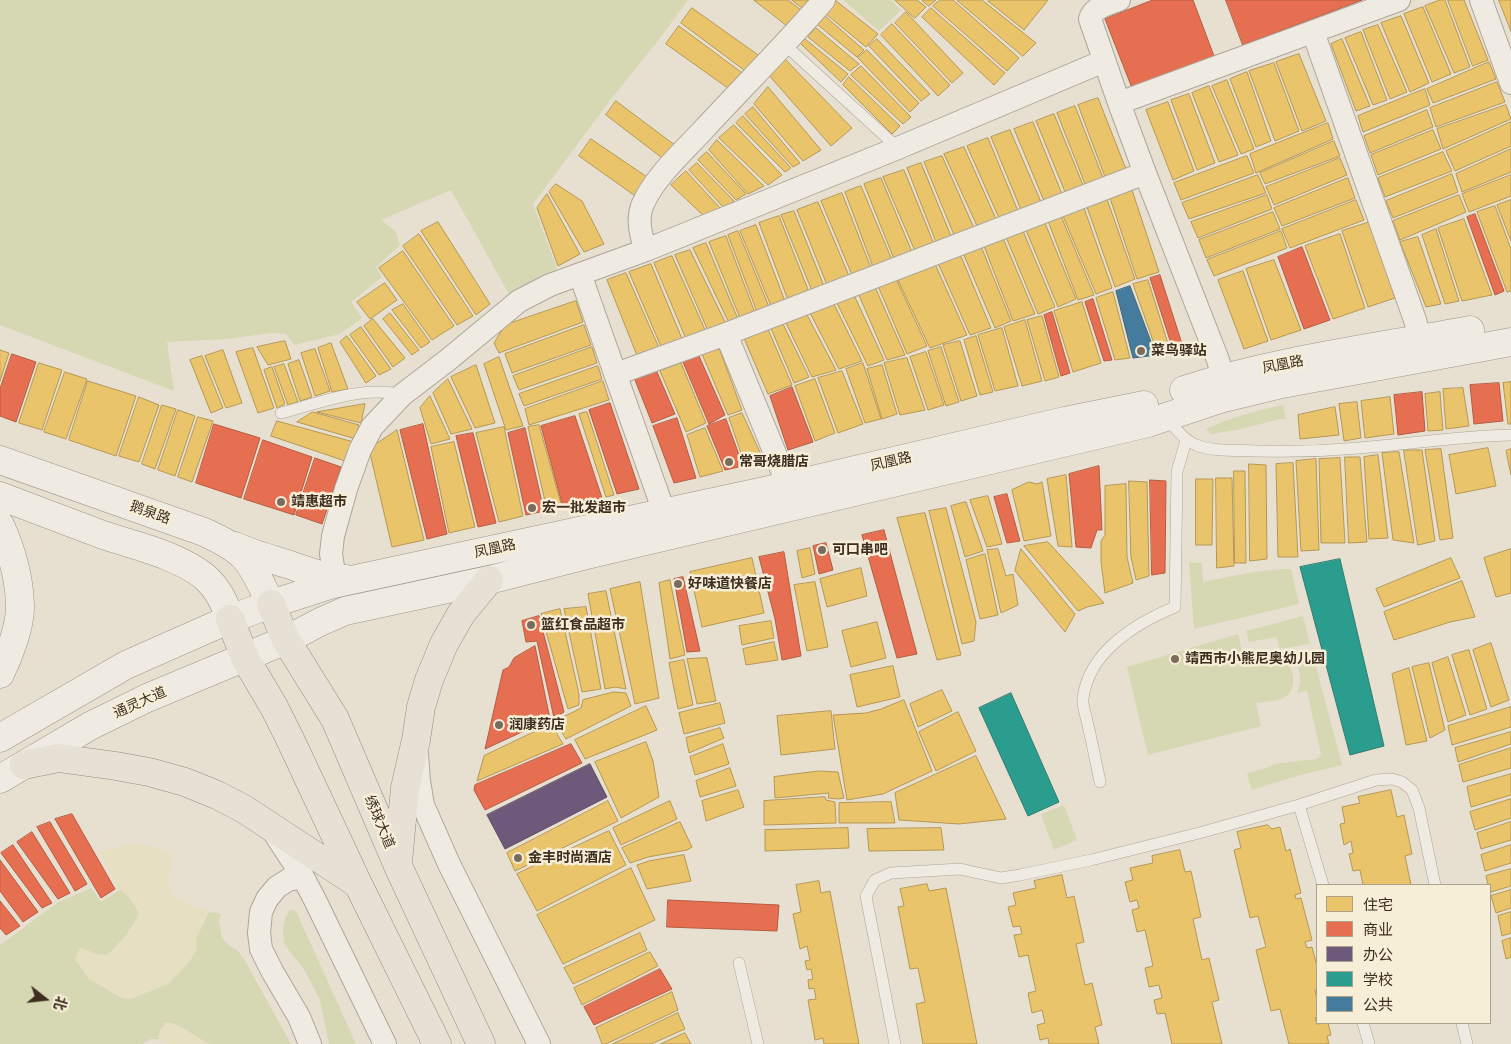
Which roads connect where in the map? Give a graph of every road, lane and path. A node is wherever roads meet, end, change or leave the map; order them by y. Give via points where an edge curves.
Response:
1 (824, 0) edge
2 (1119, 0) edge
3 (1399, 0) edge
4 (1481, 0) edge
5 (1313, 32) junction
6 (784, 44) junction
7 (1104, 61) junction
8 (1511, 83) edge
9 (1119, 103) junction
10 (898, 148) junction
11 (1145, 173) junction
12 (646, 250) junction
13 (580, 274) junction
14 (1511, 323) edge
15 (726, 334) junction
16 (1420, 339) junction
17 (1511, 342) edge
18 (616, 374) junction
19 (1223, 378) junction
20 (402, 394) junction
21 (281, 413) dead end
22 (1166, 416) junction
23 (1511, 434) edge
24 (1186, 440) junction
25 (0, 460) edge
26 (788, 485) junction
27 (0, 496) edge
28 (664, 512) junction
29 (0, 525) edge
30 (222, 540) junction
31 (345, 579) junction
32 (489, 580) junction
33 (271, 604) junction
34 (230, 619) junction
35 (286, 640) junction
36 (245, 658) junction
37 (0, 674) edge
38 (0, 738) edge
39 (416, 740) junction
40 (24, 764) junction
41 (0, 779) edge
42 (1100, 782) dead end
43 (1299, 805) junction
44 (271, 827) junction
45 (398, 866) junction
46 (303, 877) junction
47 (358, 884) junction
48 (1323, 884) edge
49 (1435, 884) edge
50 (739, 962) dead end
51 (1363, 1024) edge
52 (1462, 1024) edge
53 (310, 1044) edge
54 (385, 1044) edge
55 (437, 1044) edge
56 (481, 1044) edge
57 (539, 1044) edge
58 (758, 1044) edge
59 (894, 1044) edge
60 (1369, 1044) edge
61 (1467, 1044) edge

1 - 6 street
2 - 7 street via 1096,9 1090,19
3 - 5 street
4 - 8 street
5 - 9 street
5 - 16 street
6 - 10 lane
6 - 12 street via 650,191 640,216
7 - 9 street
7 - 10 street
9 - 11 street
10 - 12 street
11 - 15 street
11 - 19 street
12 - 13 street
13 - 18 street
13 - 20 street via 520,301
14 - 16 main road, 凤凰路
15 - 18 street
15 - 26 street
16 - 19 main road, 凤凰路
17 - 22 main road, 凤凰路 via 1282,384
18 - 28 street
19 - 26 main road, 凤凰路 via 1144,406 1064,421
20 - 21 lane via 388,391 356,394
20 - 31 street via 372,427 346,489 331,554
22 - 24 lane
22 - 32 main road, 凤凰路
23 - 24 lane via 1360,448 1272,451 1212,448
24 - 42 lane via 1176,472 1175,607 1157,614 1115,642 1096,663 1087,681 1083,700
25 - 30 main road, 鹅泉路
26 - 28 main road, 凤凰路
27 - 34 main road via 190,567 219,592
28 - 31 main road, 凤凰路
29 - 37 main road via 12,559 20,606 12,646
30 - 31 main road via 261,556
30 - 33 main road, 鹅泉路 via 242,554
31 - 33 main road, 凤凰路
32 - 35 main road, 凤凰路 via 345,611
32 - 39 main road via 461,614 444,644 421,707
33 - 34 main road
33 - 35 main road, 绣球大道
34 - 36 main road
34 - 38 main road via 126,665
35 - 36 main road, 通灵大道
35 - 45 main road, 绣球大道 via 335,719
36 - 40 main road, 通灵大道 via 147,698
36 - 47 main road via 278,715
39 - 45 main road via 405,788
39 - 57 street via 423,804 449,864
40 - 41 main road, 通灵大道
40 - 44 main road via 58,758 150,772 217,795
43 - 48 lane
43 - 49 lane via 1376,780 1402,782 1412,790 1420,808
43 - 59 lane via 1020,876 1002,878 960,869 891,873 875,880 866,896
44 - 46 street
44 - 47 main road
45 - 56 main road, 绣球大道
46 - 53 street via 288,880 266,899 259,933 261,949 299,1017
46 - 54 street
47 - 55 main road
50 - 58 lane
51 - 60 lane
52 - 61 lane

